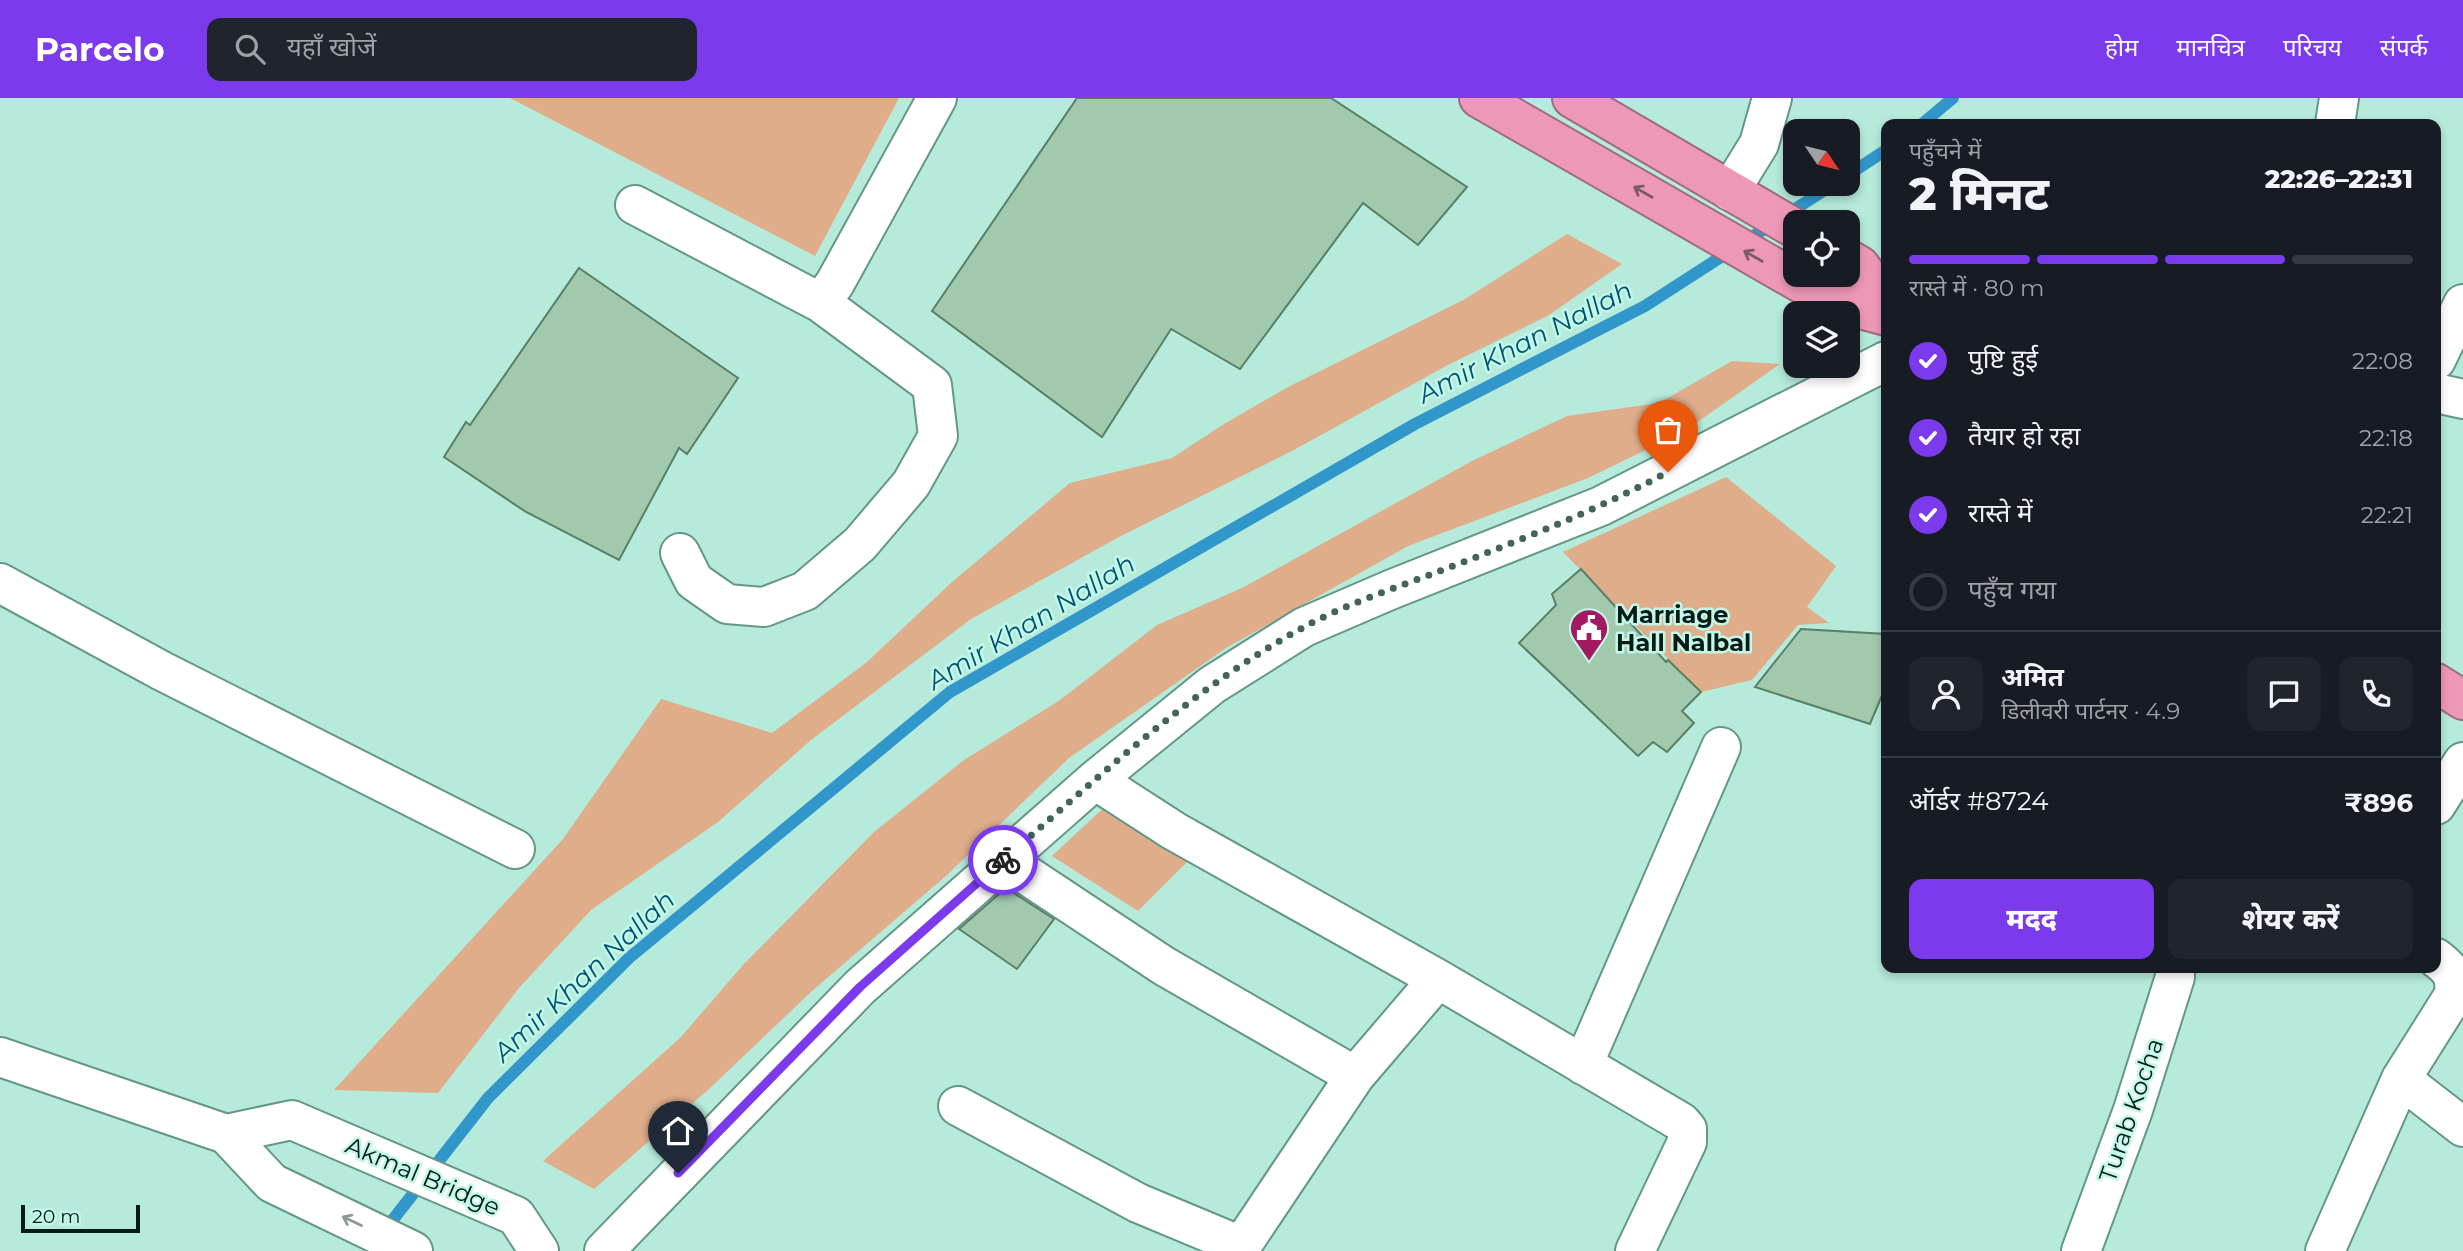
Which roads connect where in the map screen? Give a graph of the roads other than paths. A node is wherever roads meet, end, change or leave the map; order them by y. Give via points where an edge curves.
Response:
1 (937, 98) edge
2 (1479, 98) edge
3 (1572, 98) edge
4 (1772, 98) edge
5 (2339, 98) edge
6 (2336, 119) edge
7 (1730, 191) junction
8 (635, 205) dead end
9 (1783, 222) edge
10 (1860, 269) edge
11 (1881, 295) edge
12 (821, 303) junction
13 (2463, 304) edge
14 (1881, 315) edge
15 (2441, 350) edge
16 (1881, 364) edge
17 (2441, 394) edge
18 (2463, 399) edge
19 (680, 553) dead end
20 (0, 583) edge
21 (2441, 686) edge
22 (2463, 700) edge
23 (1721, 747) dead end
24 (2463, 762) edge
25 (1095, 780) junction
26 (2441, 797) edge
27 (515, 849) dead end
28 (1004, 860) junction
29 (2441, 961) edge
30 (2175, 973) edge
31 (1438, 979) junction
32 (0, 1057) edge
33 (1583, 1065) junction
34 (1355, 1076) junction
35 (2401, 1079) junction
36 (958, 1106) dead end
37 (2463, 1127) edge
38 (226, 1133) junction
39 (1239, 1249) edge
40 (414, 1251) edge
41 (538, 1251) edge
42 (604, 1251) edge
43 (1635, 1251) edge
44 (2081, 1251) edge
45 (2325, 1251) edge

1 - 12 street
14 -> 2 highway via 1833,302
3 - 7 highway
4 - 7 street via 1759,144
5 - 6 street
7 - 9 highway
8 - 12 street
10 - 11 highway
12 - 19 street via 932,385 938,436 911,485 860,544 805,591 764,607 727,604 694,581
13 - 15 street
16 - 25 street via 1601,506 1304,627 1212,685
17 - 18 street
20 - 27 street via 162,671
21 - 22 highway
23 - 33 street
24 - 26 street
25 - 28 street
25 - 31 street via 1174,831
28 - 34 street via 1164,966
28 - 42 street via 860,987
29 - 35 street via 2456,979 2454,995
30 - 44 street, Turab Kocha
31 - 33 street
31 - 34 street
32 - 38 street
33 - 43 street via 1687,1129 1687,1142
34 - 39 street
35 - 37 street
35 - 45 street
36 - 39 street via 1138,1203
40 -> 38 street via 272,1183
38 - 41 street, Akmal Bridge via 292,1120 516,1216

